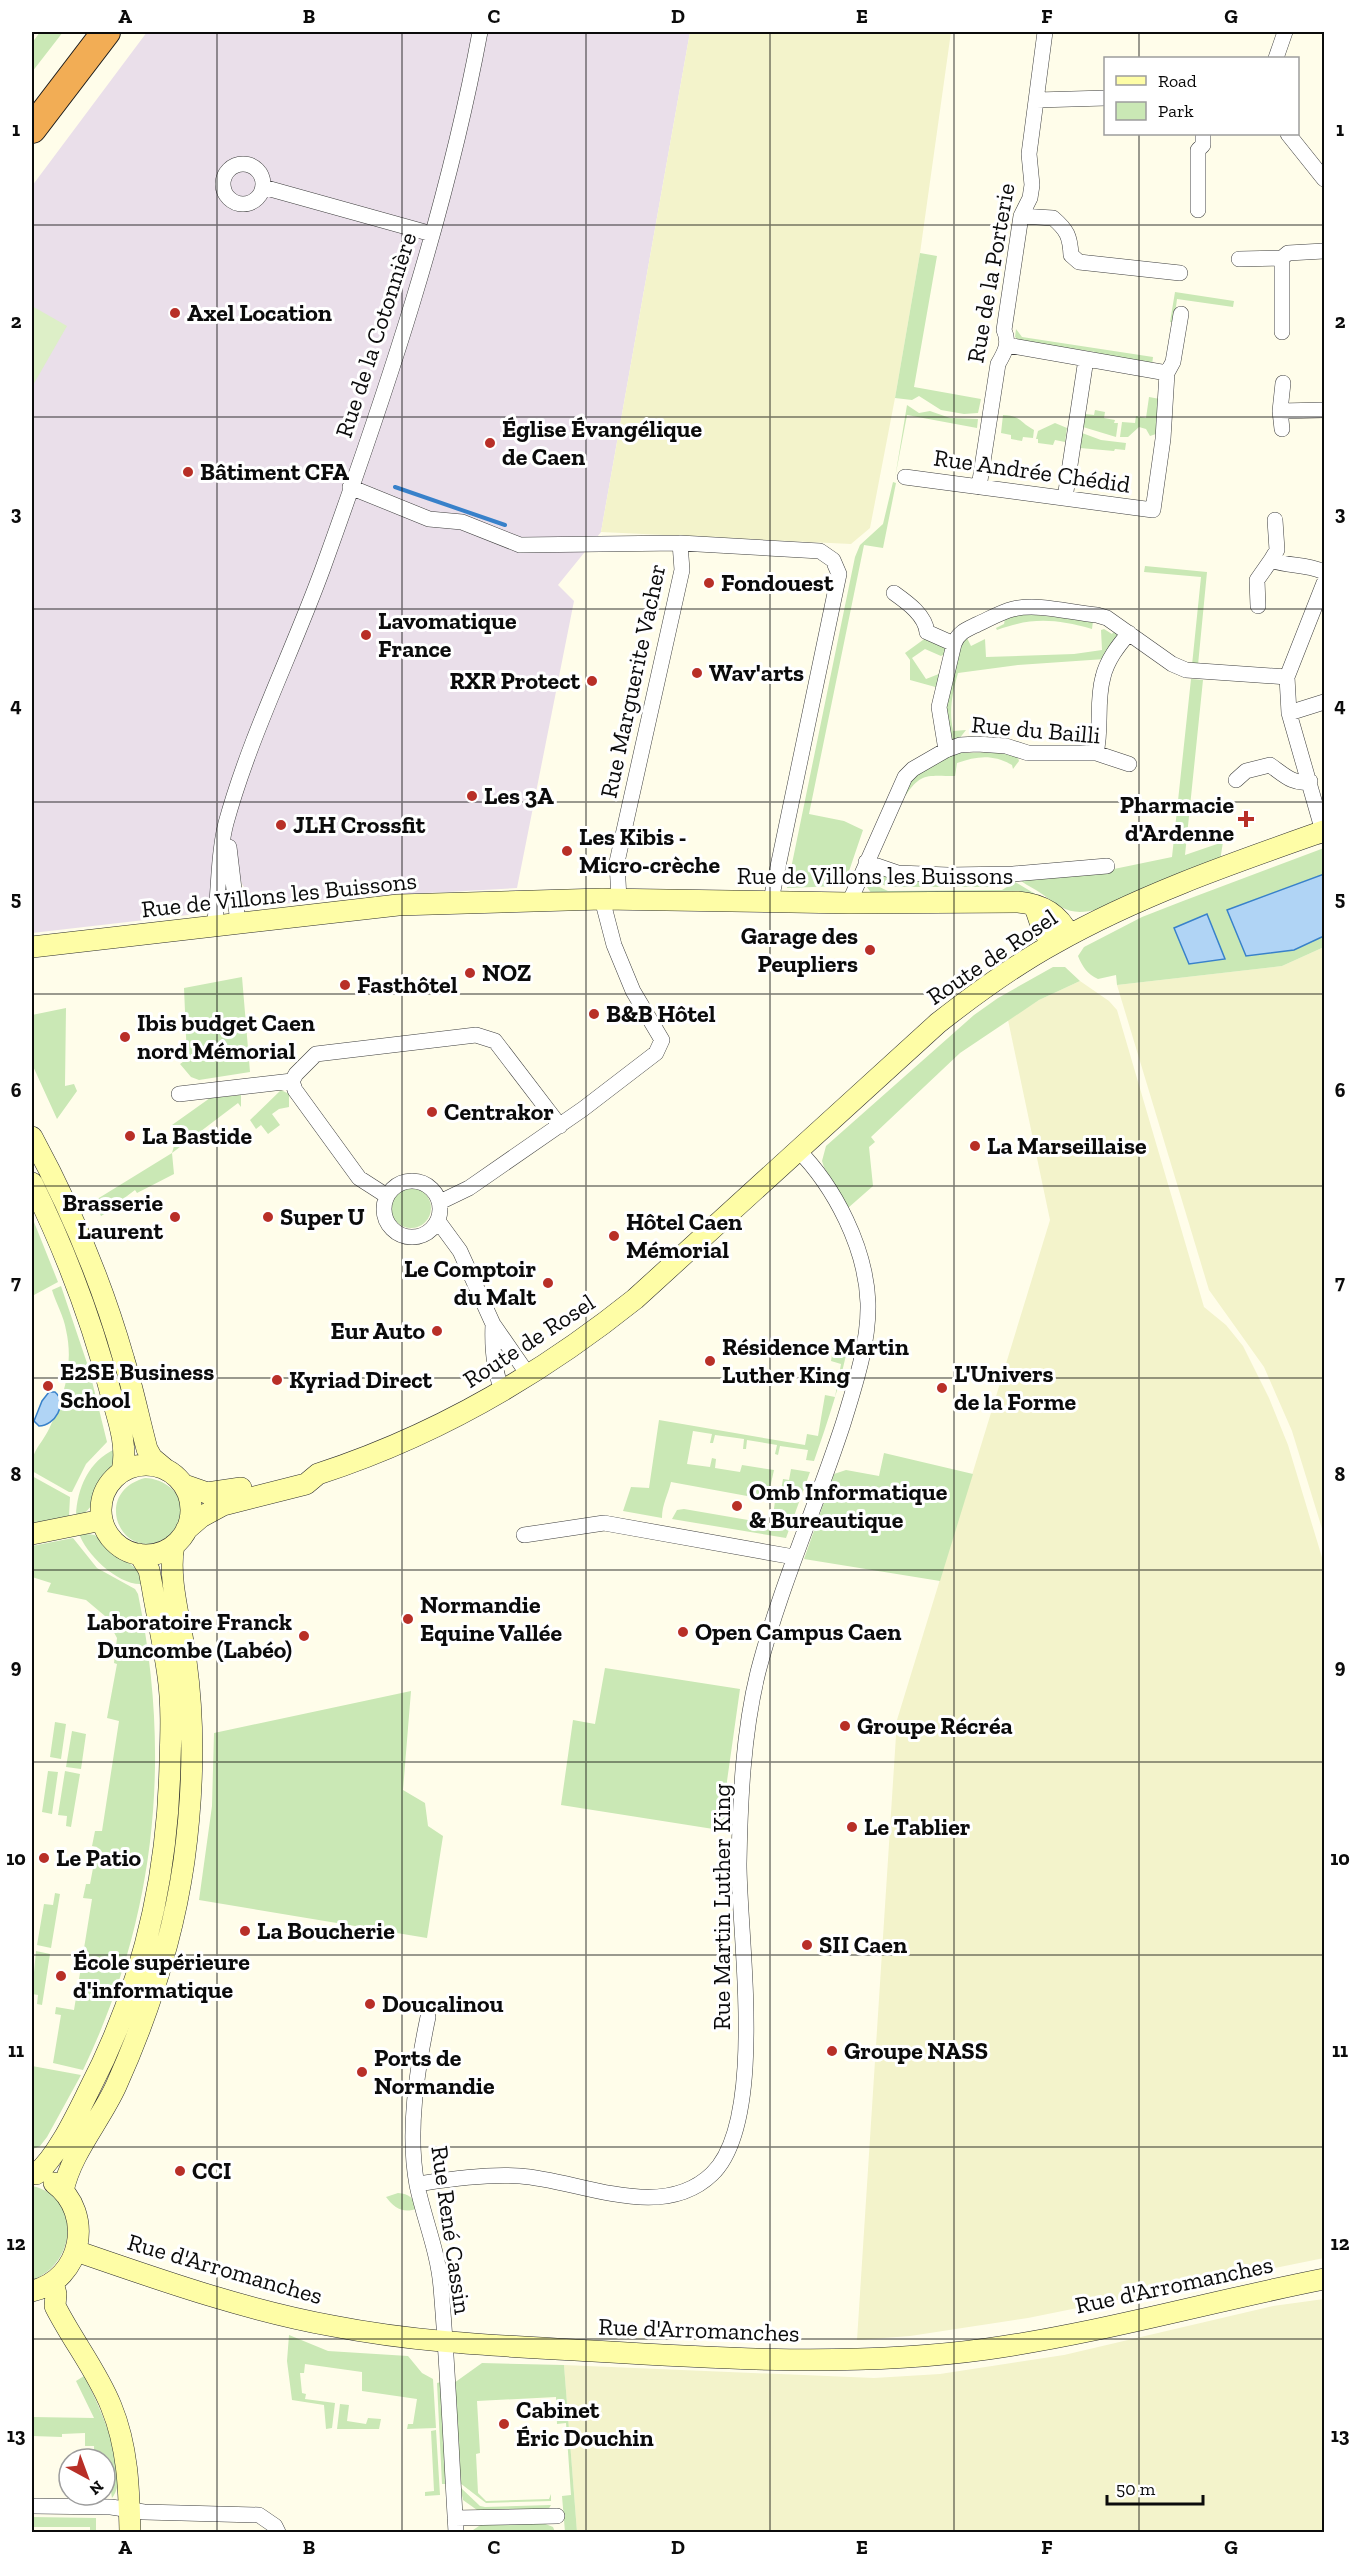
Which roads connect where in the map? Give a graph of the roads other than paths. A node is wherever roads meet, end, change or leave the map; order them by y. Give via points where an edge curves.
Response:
1 (82, 32) edge
2 (106, 32) edge
3 (480, 32) edge
4 (1045, 32) edge
5 (1285, 32) edge
6 (1276, 57) edge
7 (32, 98) edge
8 (1104, 98) edge
9 (1037, 100) junction
10 (32, 129) edge
11 (1203, 135) edge
12 (1289, 135) edge
13 (1324, 179) edge
14 (263, 186) dead end
15 (1198, 210) dead end
16 (1021, 216) junction
17 (432, 234) junction
18 (1324, 251) edge
19 (1282, 258) junction
20 (1239, 259) dead end
21 (1180, 273) dead end
22 (1181, 314) dead end
23 (1282, 332) dead end
24 (1007, 345) junction
25 (1086, 359) junction
26 (1167, 373) junction
27 (1283, 383) dead end
28 (1324, 410) edge
29 (1280, 411) junction
30 (1282, 429) dead end
31 (905, 477) dead end
32 (350, 487) junction
33 (979, 487) junction
34 (1065, 498) junction
35 (1275, 520) dead end
36 (680, 543) junction
37 (1271, 560) junction
38 (1324, 572) edge
39 (1324, 583) edge
40 (894, 593) dead end
41 (1258, 606) dead end
42 (1129, 633) junction
43 (954, 644) junction
44 (1287, 677) junction
45 (1324, 702) edge
46 (1289, 713) junction
47 (946, 750) junction
48 (1096, 753) junction
49 (1130, 764) dead end
50 (1236, 780) dead end
51 (1310, 781) junction
52 (230, 814) junction
53 (1324, 835) edge
54 (866, 862) junction
55 (1107, 866) dead end
56 (610, 899) junction
57 (771, 900) junction
58 (849, 903) junction
59 (238, 923) junction
60 (214, 926) junction
61 (1063, 943) junction
62 (32, 947) edge
63 (292, 1081) junction
64 (179, 1094) dead end
65 (560, 1126) junction
66 (32, 1137) edge
67 (802, 1154) junction
68 (32, 1183) edge
69 (387, 1196) junction
70 (440, 1202) junction
71 (438, 1221) junction
72 (493, 1324) junction
73 (529, 1376) junction
74 (503, 1392) junction
75 (164, 1468) junction
76 (122, 1471) junction
77 (318, 1474) junction
78 (184, 1485) junction
79 (102, 1521) junction
80 (32, 1534) edge
81 (524, 1535) dead end
82 (180, 1537) junction
83 (139, 1554) junction
84 (794, 1557) junction
85 (428, 2017) dead end
86 (34, 2173) edge
87 (417, 2184) junction
88 (63, 2191) junction
89 (76, 2251) junction
90 (1324, 2279) edge
91 (40, 2288) edge
92 (443, 2342) junction
93 (32, 2506) edge
94 (129, 2510) junction
95 (557, 2516) dead end
96 (455, 2525) edge
97 (130, 2532) edge
98 (278, 2532) edge

1 - 7 highway
2 - 10 highway
3 - 17 street, Rue de la Cotonnière
4 - 9 street, Rue de la Porterie
5 - 6 street
8 - 9 street
9 - 16 street, Rue de la Porterie via 1029,154 1032,185
11 - 15 street via 1203,146 1198,150
12 - 13 street
14 - 17 street
16 - 21 street via 1053,218 1070,236 1071,255 1079,262
16 - 24 street, Rue de la Porterie via 1004,330
17 - 32 street, Rue de la Cotonnière via 404,335
18 - 19 street via 1288,253
19 - 20 street
19 - 23 street
22 - 26 street via 1173,362
24 - 25 street
24 - 33 street, Rue de la Porterie via 998,364
25 - 26 street
25 - 34 street
26 - 34 street, Rue Andrée Chédid via 1153,510
27 - 29 street
28 - 29 street
29 - 30 street
31 - 33 street, Rue Andrée Chédid
32 - 36 street, Rue Marguerite Vacher via 429,519 462,522 520,544
32 - 52 street, Rue de la Cotonnière via 306,613 242,772
33 - 34 street, Rue Andrée Chédid
35 - 37 street via 1277,550
36 - 56 street, Rue Marguerite Vacher via 682,570
36 - 57 street, Rue Marguerite Vacher via 820,551 833,560 839,574
37 - 38 street via 1308,565
37 - 41 street via 1257,580
39 - 44 street
40 - 43 street via 911,605 927,625 927,632
42 - 43 street via 1097,615 1023,608 1004,612 966,630
42 - 44 street via 1179,668
42 - 48 street via 1103,678
43 - 47 street via 939,707
44 - 46 street
45 - 46 street
46 - 51 street
47 - 48 street, Rue du Bailli via 977,744 1006,746 1028,753
47 - 54 street, Rue du Bailli via 905,777
48 - 49 street, Rue du Bailli
50 - 51 street via 1246,771 1270,765 1300,783
51 - 53 street
52 - 59 street, Rue de la Cotonnière via 230,863
52 - 60 street, Rue de la Cotonnière via 223,840
53 - 61 main road, Route de Rosel via 1164,890
54 - 55 street via 898,873 948,875
54 - 58 street, Rue du Bailli
56 - 57 main road, Rue de Villons les Buissons
56 - 59 main road, Rue de Villons les Buissons via 374,906
56 - 65 street, Rue Marguerite Vacher via 614,945 633,991 662,1040 651,1057
57 - 58 main road, Rue de Villons les Buissons
58 - 61 main road, Rue de Villons les Buissons via 1029,903 1058,917
59 - 60 main road, Rue de Villons les Buissons
60 - 62 main road, Rue de Villons les Buissons
61 - 67 main road, Route de Rosel via 985,987 938,1023
63 - 64 street
63 - 65 street via 316,1054 476,1035 495,1041
63 - 69 street via 359,1178
65 - 70 street via 470,1188
66 - 75 main road via 96,1279 124,1359 147,1449
67 - 73 main road, Route de Rosel via 782,1180 739,1205 635,1299
67 - 84 street, Rue Martin Luther King via 837,1200 849,1225 868,1302 856,1383
68 - 76 main road via 89,1320 119,1425 124,1453
69 - 70 street via 398,1184 416,1181 433,1190
69 - 71 street via 384,1213 397,1233 423,1235
70 - 71 street
71 - 72 street via 460,1251
72 - 73 street
72 - 74 street via 494,1352
73 - 74 main road, Route de Rosel
74 - 77 main road, Route de Rosel via 409,1440
75 - 76 main road via 138,1465
75 - 78 main road
76 - 79 main road via 113,1478 102,1498
77 - 78 main road, Route de Rosel via 301,1473 220,1493
77 - 82 main road, Route de Rosel via 306,1484 223,1505 201,1517
78 - 82 main road via 191,1507
79 - 80 main road
79 - 83 main road via 116,1543
81 - 84 street via 604,1523
82 - 83 main road via 158,1553
82 - 88 main road via 171,1568 186,1661 192,1736 184,1863 148,2007 116,2085 70,2167
83 - 86 main road via 149,1570 170,1694 169,1793 157,1896 137,1973 112,2042 69,2128 47,2163
84 - 87 street, Rue Martin Luther King via 758,1674 748,1728 739,1864 745,1945 745,2053 735,2130 721,2165 690,2190 653,2198 523,2176 478,2175
85 - 87 street, Rue René Cassin via 414,2114
86 - 88 main road
87 - 92 street, Rue René Cassin via 438,2267
88 - 89 main road via 77,2218
89 - 91 main road via 67,2269
89 - 92 main road, Rue d'Arromanches via 287,2316
90 - 92 main road, Rue d'Arromanches via 1059,2336 925,2356 769,2360
91 - 94 main road via 55,2306 114,2414 124,2451
92 - 96 street, Rue René Cassin
93 - 94 street via 111,2506
94 - 97 main road
94 - 98 street via 259,2515
95 - 96 street

